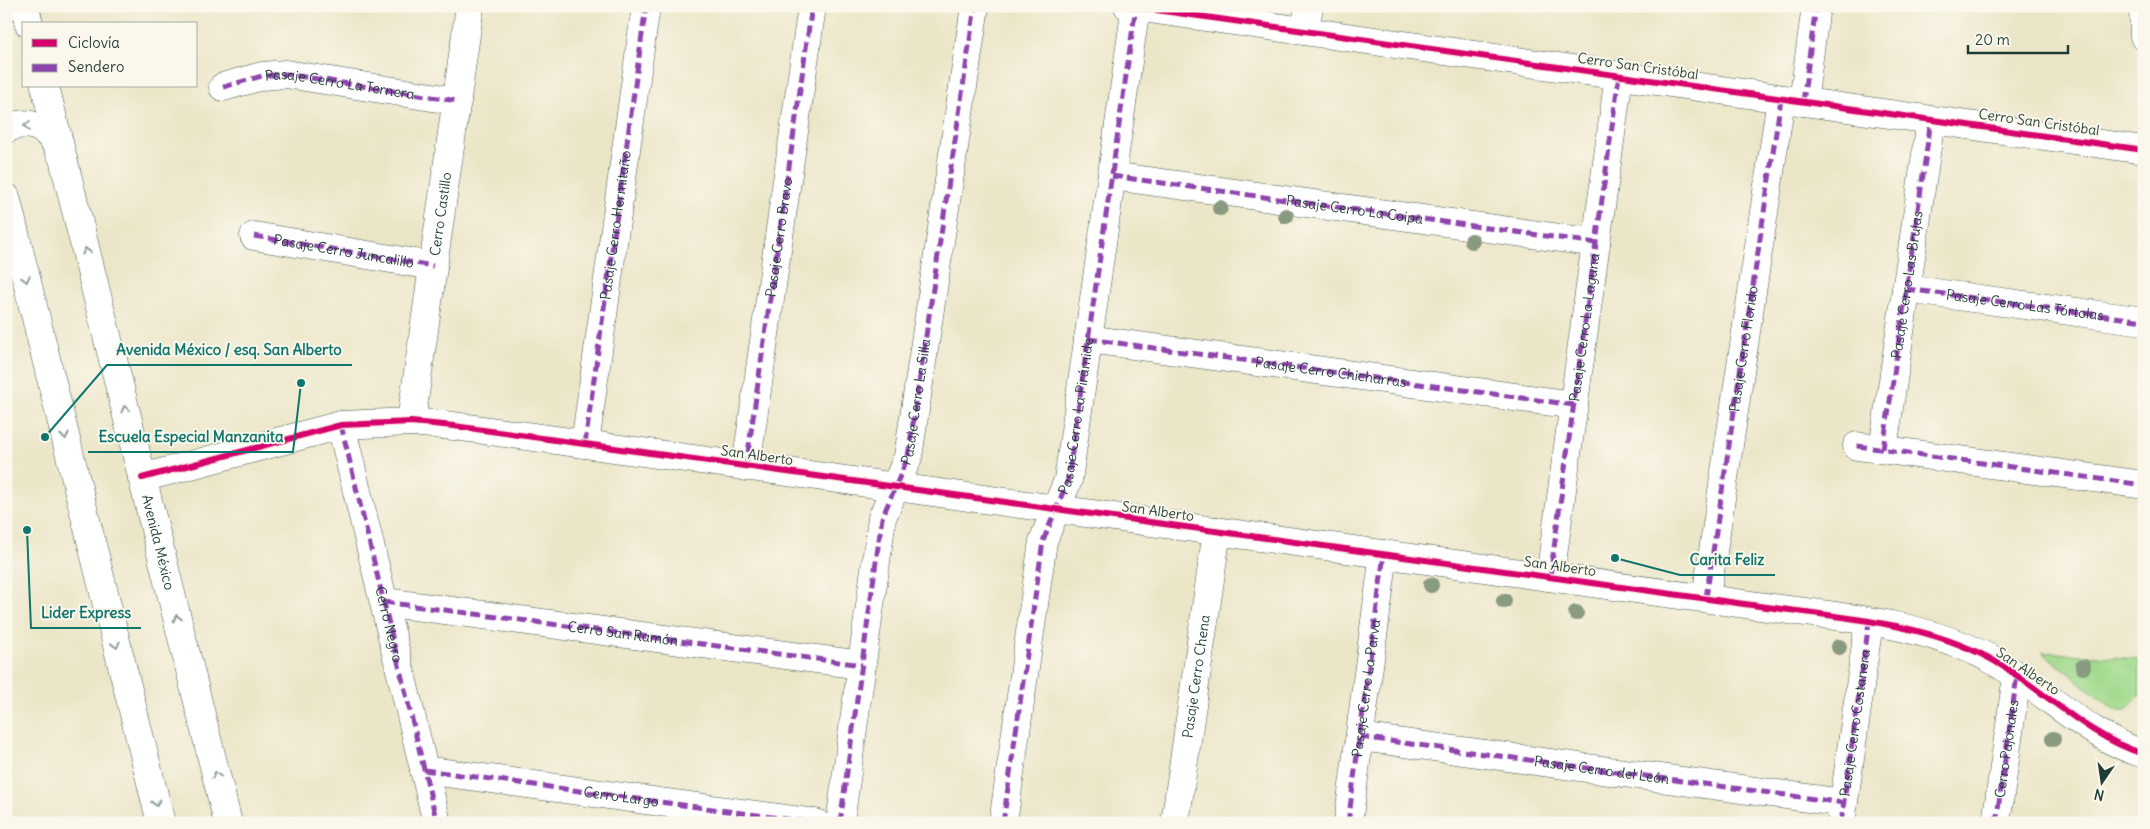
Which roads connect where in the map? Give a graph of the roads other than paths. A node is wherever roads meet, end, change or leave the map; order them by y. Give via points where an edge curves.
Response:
1 (25, 6) edge
2 (470, 6) edge
3 (646, 6) edge
4 (812, 6) edge
5 (974, 6) edge
6 (1816, 6) edge
7 (2143, 6) edge
8 (1134, 7) edge
9 (1307, 19) edge
10 (29, 22) edge
11 (2144, 36) edge
12 (1619, 76) junction
13 (223, 87) dead end
14 (45, 88) edge
15 (1792, 100) junction
16 (457, 101) junction
17 (1931, 120) junction
18 (6, 129) edge
19 (2144, 150) edge
20 (64, 164) junction
21 (1112, 176) junction
22 (6, 197) edge
23 (254, 236) dead end
24 (1596, 243) junction
25 (433, 266) junction
26 (1906, 289) junction
27 (2144, 321) edge
28 (1088, 339) junction
29 (1574, 405) junction
30 (411, 422) junction
31 (341, 425) junction
32 (585, 444) junction
33 (746, 467) junction
34 (142, 478) junction
35 (2144, 485) edge
36 (895, 487) junction
37 (1056, 509) junction
38 (1216, 531) junction
39 (1384, 554) junction
40 (1550, 577) junction
41 (1706, 598) junction
42 (384, 602) junction
43 (1869, 622) junction
44 (862, 665) junction
45 (2017, 676) junction
46 (1360, 737) junction
47 (2144, 754) edge
48 (424, 770) junction
49 (1843, 813) edge
50 (161, 823) edge
51 (228, 823) edge
52 (437, 823) edge
53 (816, 823) edge
54 (840, 823) edge
55 (1003, 823) edge
56 (1175, 823) edge
57 (1348, 823) edge
58 (1996, 823) edge

1 - 10 street
2 - 16 street, Cerro Castillo
3 - 32 street, Pasaje Cerro Hermitaño
4 - 33 street, Pasaje Cerro Bravo
5 - 36 street, Pasaje Cerro La Silla via 908,457
6 - 15 street, Pasaje Cerro Florido
7 - 11 street
8 - 9 street, Cerro San Cristóbal
8 - 21 street, Pasaje Cerro La Pirámide
9 - 12 street, Cerro San Cristóbal
12 - 15 street, Cerro San Cristóbal
12 - 24 street, Pasaje Cerro La Laguna
13 - 16 street, Pasaje Cerro La Ternera via 262,76 286,74
14 - 20 street, Avenida México
15 - 17 street, Cerro San Cristóbal
15 - 41 street, Pasaje Cerro Florido
16 - 25 street, Cerro Castillo
17 - 19 street, Cerro San Cristóbal
17 - 26 street, Pasaje Cerro Las Brujas
20 -> 18 street via 56,144 44,129 26,124
34 -> 20 street, Avenida México
21 - 24 street, Pasaje Cerro La Coipa
21 - 28 street, Pasaje Cerro La Pirámide
22 -> 50 street
23 - 25 street, Pasaje Cerro Juncalillo
24 - 29 street, Pasaje Cerro La Laguna
25 - 30 street, Cerro Castillo
26 - 27 street, Pasaje Cerro Las Tórtolas
26 - 35 street, Pasaje Cerro Las Brujas via 1870,448
28 - 29 street, Pasaje Cerro Chicharras
28 - 37 street, Pasaje Cerro La Pirámide via 1068,480
29 - 40 street, Pasaje Cerro La Laguna
30 - 31 street, San Alberto
30 - 32 street, San Alberto
31 - 34 street, San Alberto
31 - 42 street, Cerro Negro
32 - 33 street, San Alberto
33 - 36 street, San Alberto
51 -> 34 street, Avenida México
36 - 37 street, San Alberto
36 - 44 street, Pasaje Cerro La Silla via 882,518
37 - 38 street, San Alberto
37 - 55 street, Pasaje Cerro La Pirámide via 1043,542
38 - 39 street, San Alberto
38 - 56 street, Pasaje Cerro Chena
39 - 40 street, San Alberto
39 - 46 street, Pasaje Cerro La Parva
40 - 41 street, San Alberto
41 - 43 street, San Alberto
42 - 44 street, Cerro San Ramón
42 - 48 street, Cerro Negro
43 - 45 street, San Alberto via 1900,625 1954,642
43 - 49 street, Pasaje Cerro Costanera
44 - 54 street, Pasaje Cerro La Silla
45 - 47 street, San Alberto via 2096,733
45 - 58 street, Cerro Pajonales
46 - 49 street, Pasaje Cerro del León
46 - 57 street, Pasaje Cerro La Parva
48 - 52 street, Cerro Negro
48 - 53 street, Cerro Largo

